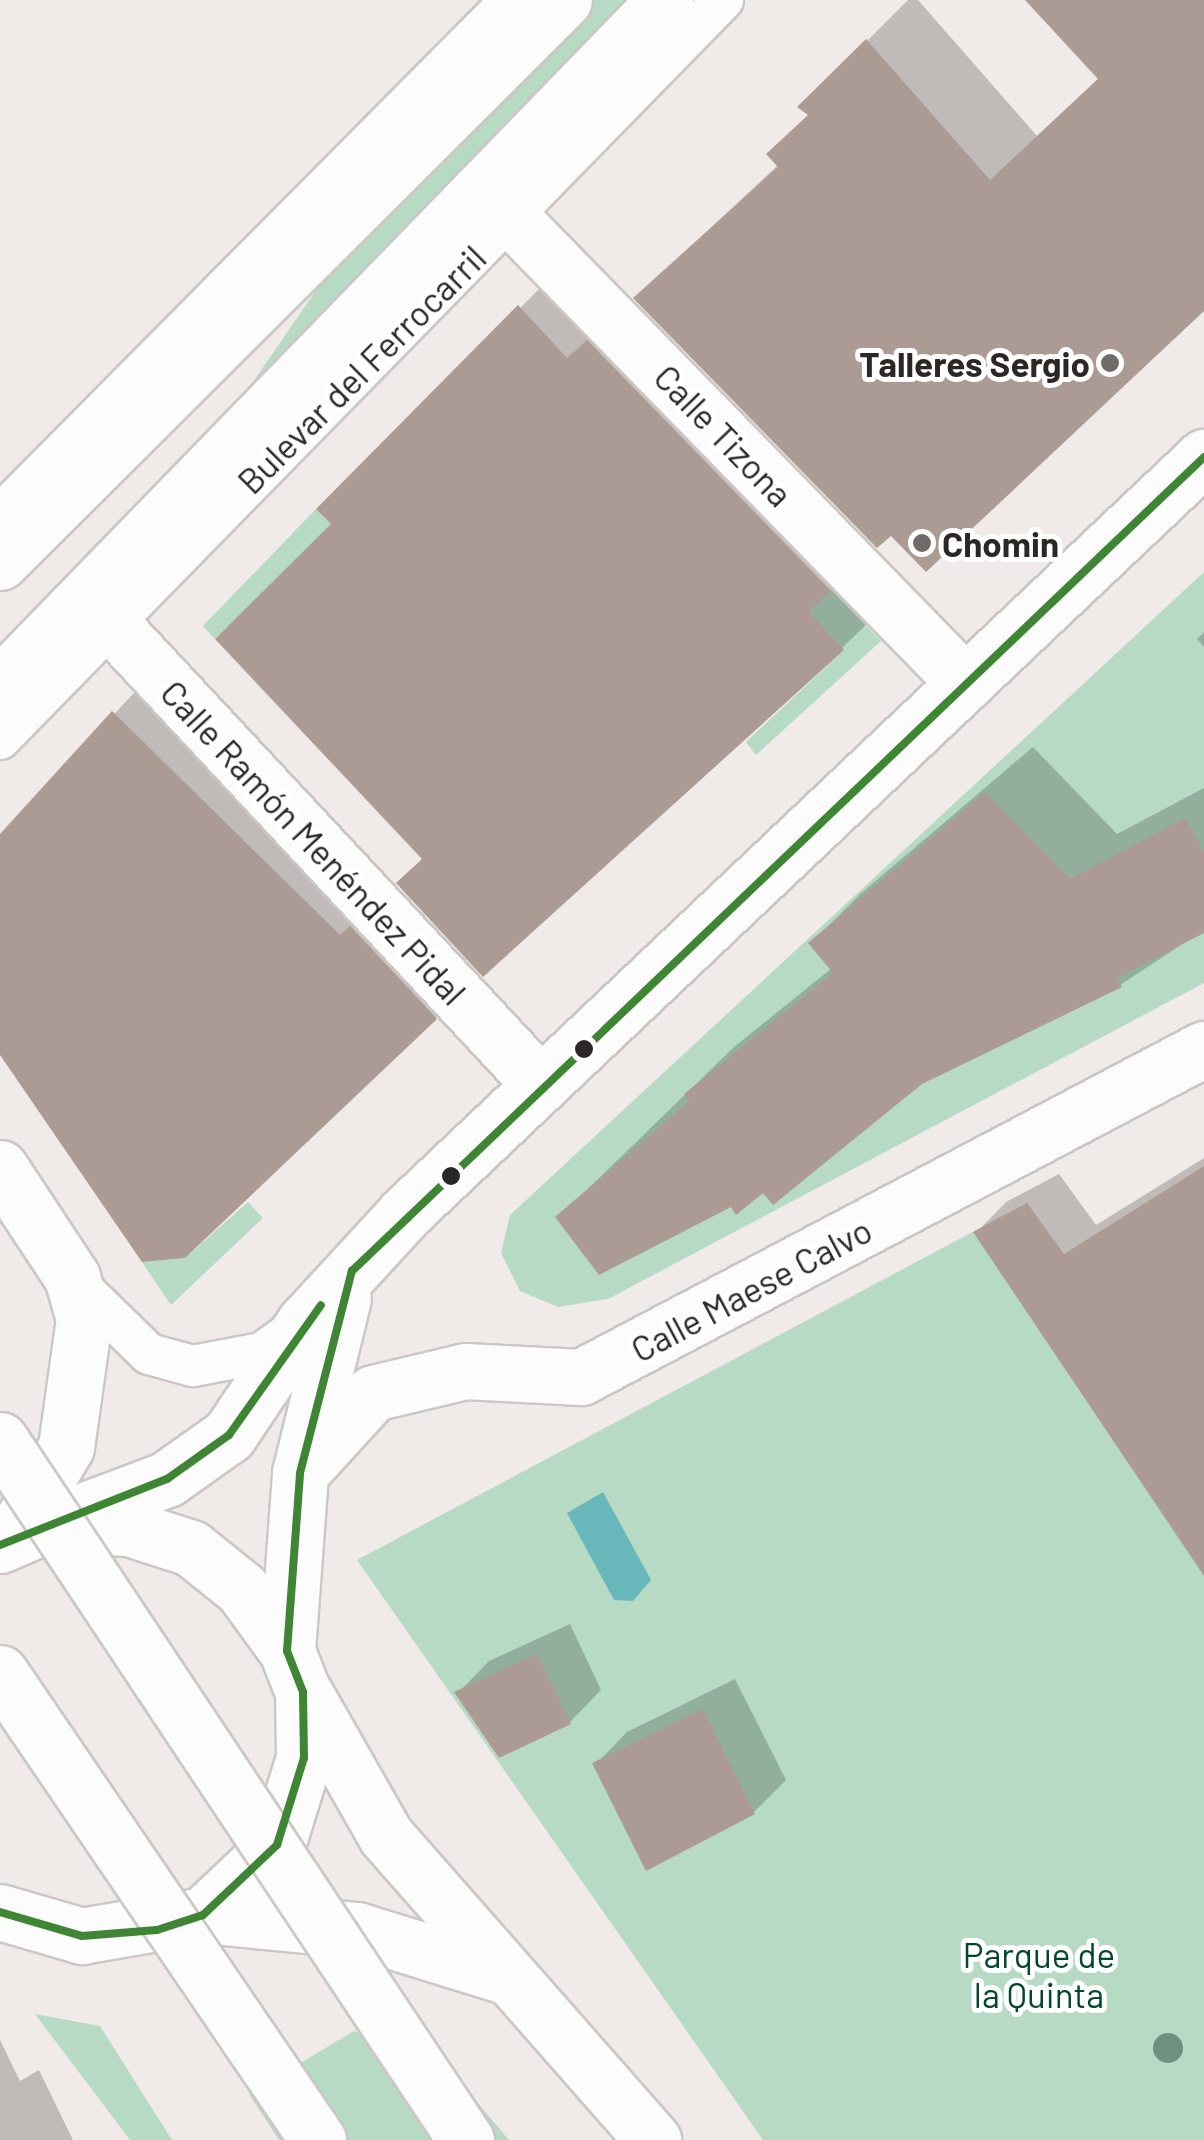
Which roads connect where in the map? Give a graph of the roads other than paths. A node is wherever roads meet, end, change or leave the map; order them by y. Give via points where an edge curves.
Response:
1 (511, 0) edge
2 (564, 0) edge
3 (665, 0) edge
4 (723, 0) edge
5 (497, 202) junction
6 (248, 314) junction
7 (1204, 457) edge
8 (0, 514) edge
9 (0, 562) edge
10 (0, 606) edge
11 (109, 622) junction
12 (965, 683) junction
13 (0, 685) edge
14 (0, 739) edge
15 (1204, 1049) edge
16 (541, 1085) junction
17 (0, 1168) edge
18 (352, 1271) junction
19 (72, 1277) junction
20 (304, 1324) junction
21 (0, 1440) edge
22 (300, 1473) junction
23 (20, 1535) edge
24 (295, 1671) junction
25 (0, 1673) edge
26 (0, 1912) edge
27 (203, 1915) junction
28 (518, 1982) junction
29 (318, 2140) edge
30 (466, 2140) edge
31 (654, 2140) edge

1 - 8 lane
2 - 6 main road
3 - 5 main road, Bulevar del Ferrocarril
4 - 5 lane, Bulevar del Ferrocarril
5 - 11 main road, Bulevar del Ferrocarril
5 - 12 main road, Calle Tizona
6 - 9 main road
6 - 10 main road via 228,378
7 - 12 main road
11 - 13 main road, Bulevar del Ferrocarril
11 - 14 lane, Bulevar del Ferrocarril
11 - 16 main road, Calle Ramón Menéndez Pidal
12 - 16 main road
15 - 22 main road, Calle Maese Calvo via 581,1377 465,1371 373,1393
16 - 18 main road
17 - 19 main road
18 - 20 main road
18 - 22 main road
19 - 20 lane via 149,1354 192,1366 262,1353
19 - 23 main road via 84,1319 77,1409
20 - 23 main road via 229,1434 167,1478
21 - 30 main road, bridge
22 - 24 main road
23 - 24 main road via 129,1528 191,1548 242,1590
24 - 27 main road via 296,1804 277,1845
24 - 28 main road via 386,1836
25 - 29 main road, bridge
26 - 27 main road via 82,1936
27 - 28 main road via 357,1930
28 - 31 main road

